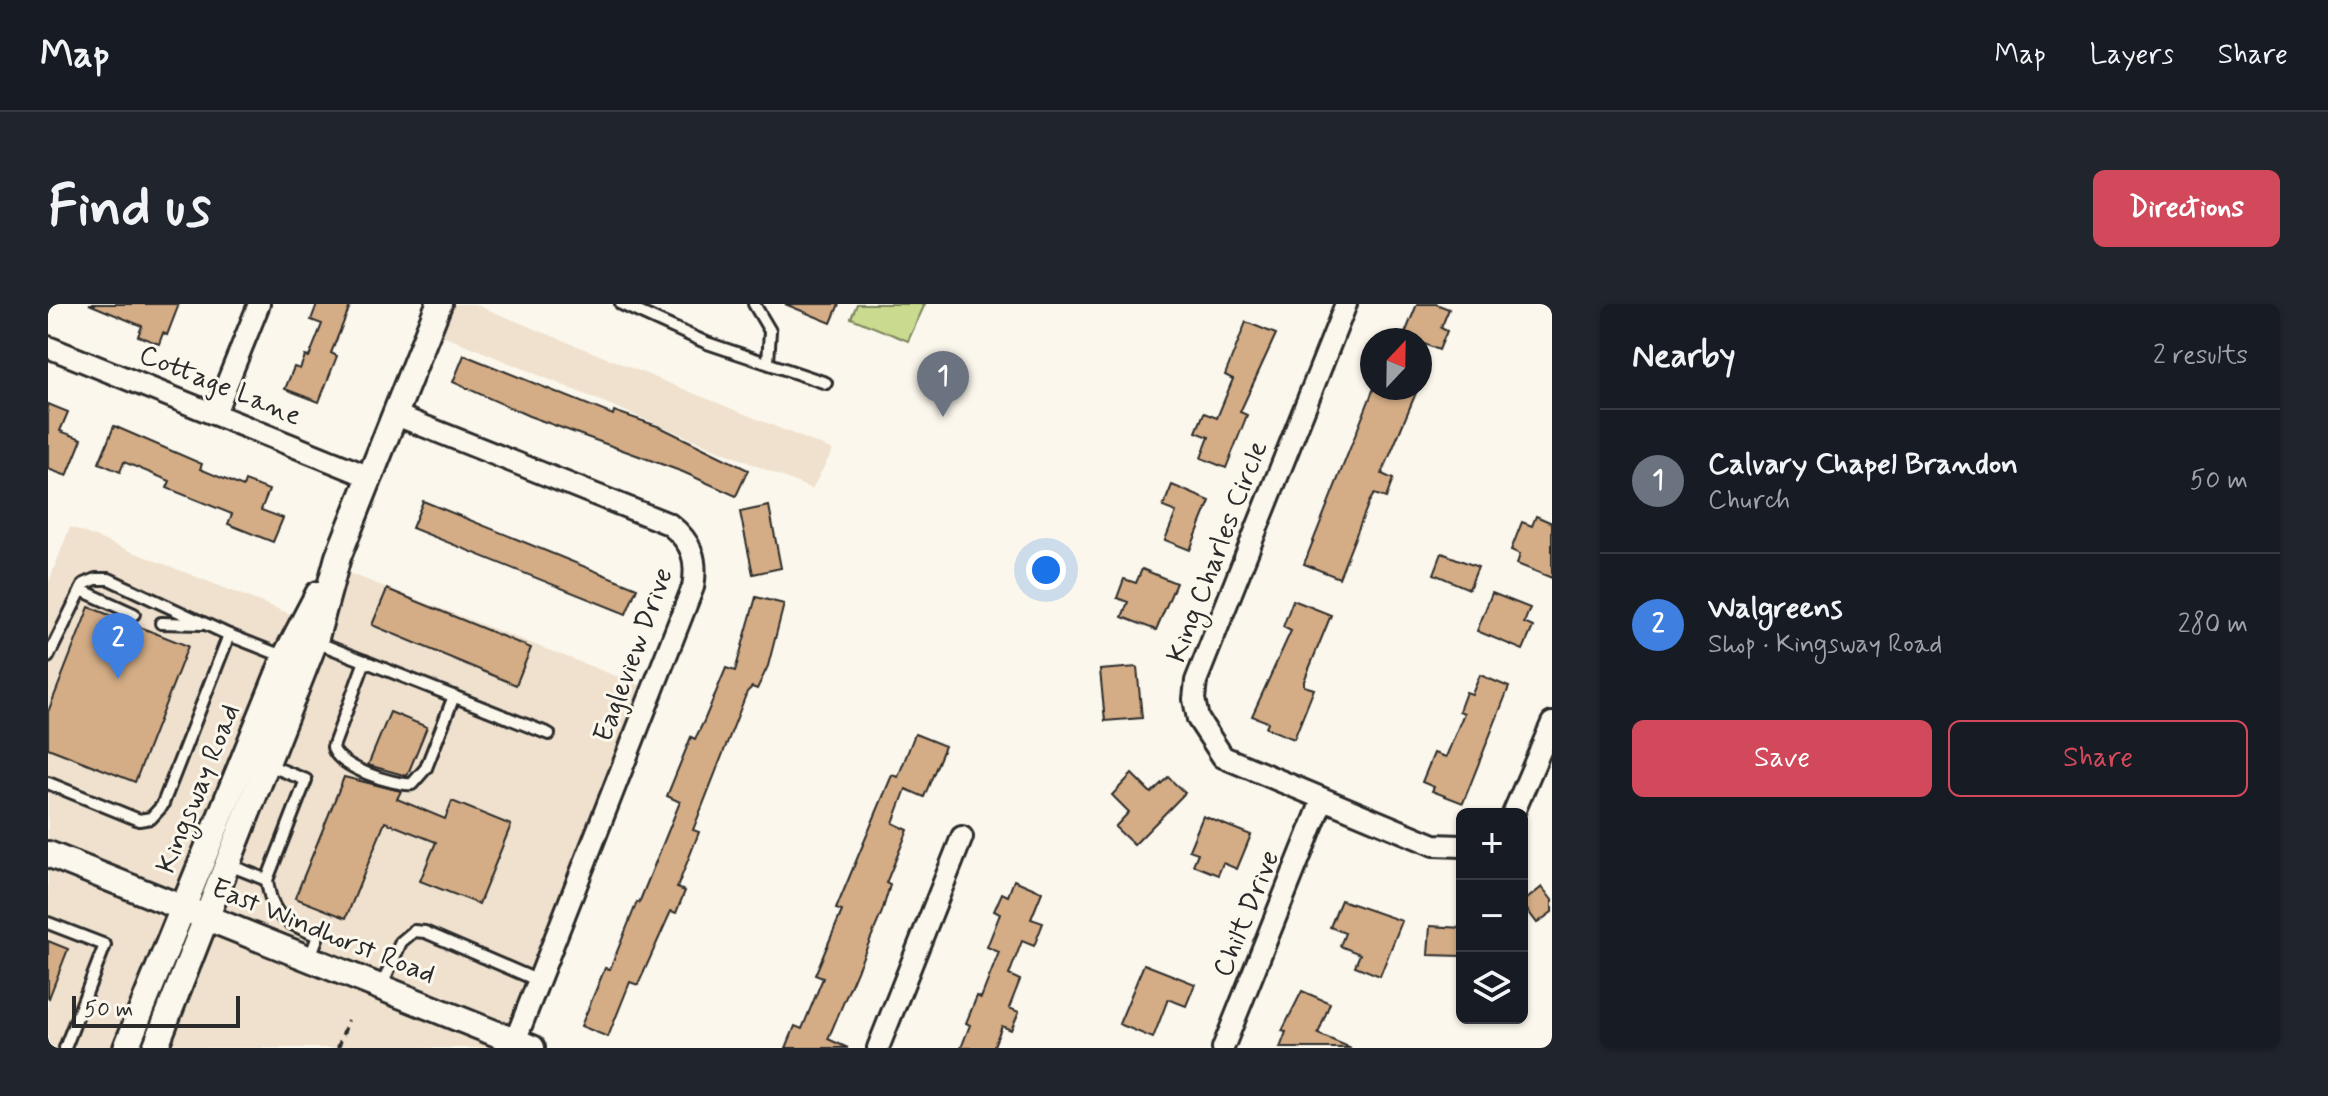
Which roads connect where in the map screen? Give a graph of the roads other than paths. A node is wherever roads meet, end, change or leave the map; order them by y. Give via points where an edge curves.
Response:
1 (259, 304) edge
2 (439, 304) edge
3 (621, 304) edge
4 (754, 304) edge
5 (1346, 304) edge
6 (635, 307) edge
7 (48, 347) edge
8 (768, 362) junction
9 (826, 383) dead end
10 (215, 413) junction
11 (396, 415) junction
12 (370, 477) junction
13 (338, 557) junction
14 (81, 590) junction
15 (134, 614) dead end
16 (161, 623) dead end
17 (204, 624) junction
18 (229, 635) junction
19 (315, 641) junction
20 (48, 657) edge
21 (285, 657) junction
22 (365, 661) junction
23 (454, 696) junction
24 (1552, 723) edge
25 (549, 734) dead end
26 (265, 763) junction
27 (48, 783) edge
28 (1322, 801) junction
29 (1516, 808) edge
30 (962, 837) dead end
31 (1456, 846) edge
32 (48, 854) edge
33 (227, 865) junction
34 (267, 880) junction
35 (183, 908) junction
36 (207, 918) junction
37 (48, 923) edge
38 (310, 959) junction
39 (539, 981) junction
40 (381, 987) junction
41 (512, 1044) edge
42 (65, 1048) edge
43 (126, 1048) edge
44 (155, 1048) edge
45 (878, 1048) edge
46 (1223, 1048) edge

1 - 10 street
2 - 11 street, Kingsway Road
3 - 6 lane
4 - 8 lane via 770,331
5 - 28 street, King Charles Circle via 1196,681 1194,699 1198,719 1223,757
6 - 8 lane via 707,343
7 - 10 street, Cottage Lane
8 - 9 lane
10 - 12 street, Cottage Lane
11 - 12 street, Kingsway Road
11 - 39 street, Eagleview Drive via 669,524 693,551 693,587
12 - 13 street, Kingsway Road
13 - 19 street, Kingsway Road
13 - 21 street, Kingsway Road
14 - 15 lane
14 - 17 lane via 96,579 109,579
14 - 20 lane
16 - 17 lane
17 - 18 lane
18 - 21 lane
18 - 27 lane via 162,806 151,818 139,820
19 - 22 lane
19 - 26 street, Kingsway Road
21 - 35 street, Kingsway Road
22 - 23 lane
22 - 23 lane via 334,753 346,764 394,783 412,784 426,768
23 - 25 lane
24 - 29 street
26 - 33 street, Kingsway Road
26 - 34 lane via 306,780
28 - 31 street, King Charles Circle via 1434,845
28 - 46 street, Chilt Drive
30 - 45 street
32 - 35 street, East Windhorst Road
33 - 34 lane
33 - 36 street, Kingsway Road
34 - 38 lane via 281,919 318,936
35 - 36 street, East Windhorst Road
35 - 43 street, Kingsway Road
36 - 38 street, East Windhorst Road
36 - 44 street, Kingsway Road
37 - 42 lane via 105,945
38 - 40 street, East Windhorst Road
39 - 40 lane via 414,931 401,942
39 - 41 street, Eagleview Drive
40 - 41 street, East Windhorst Road

